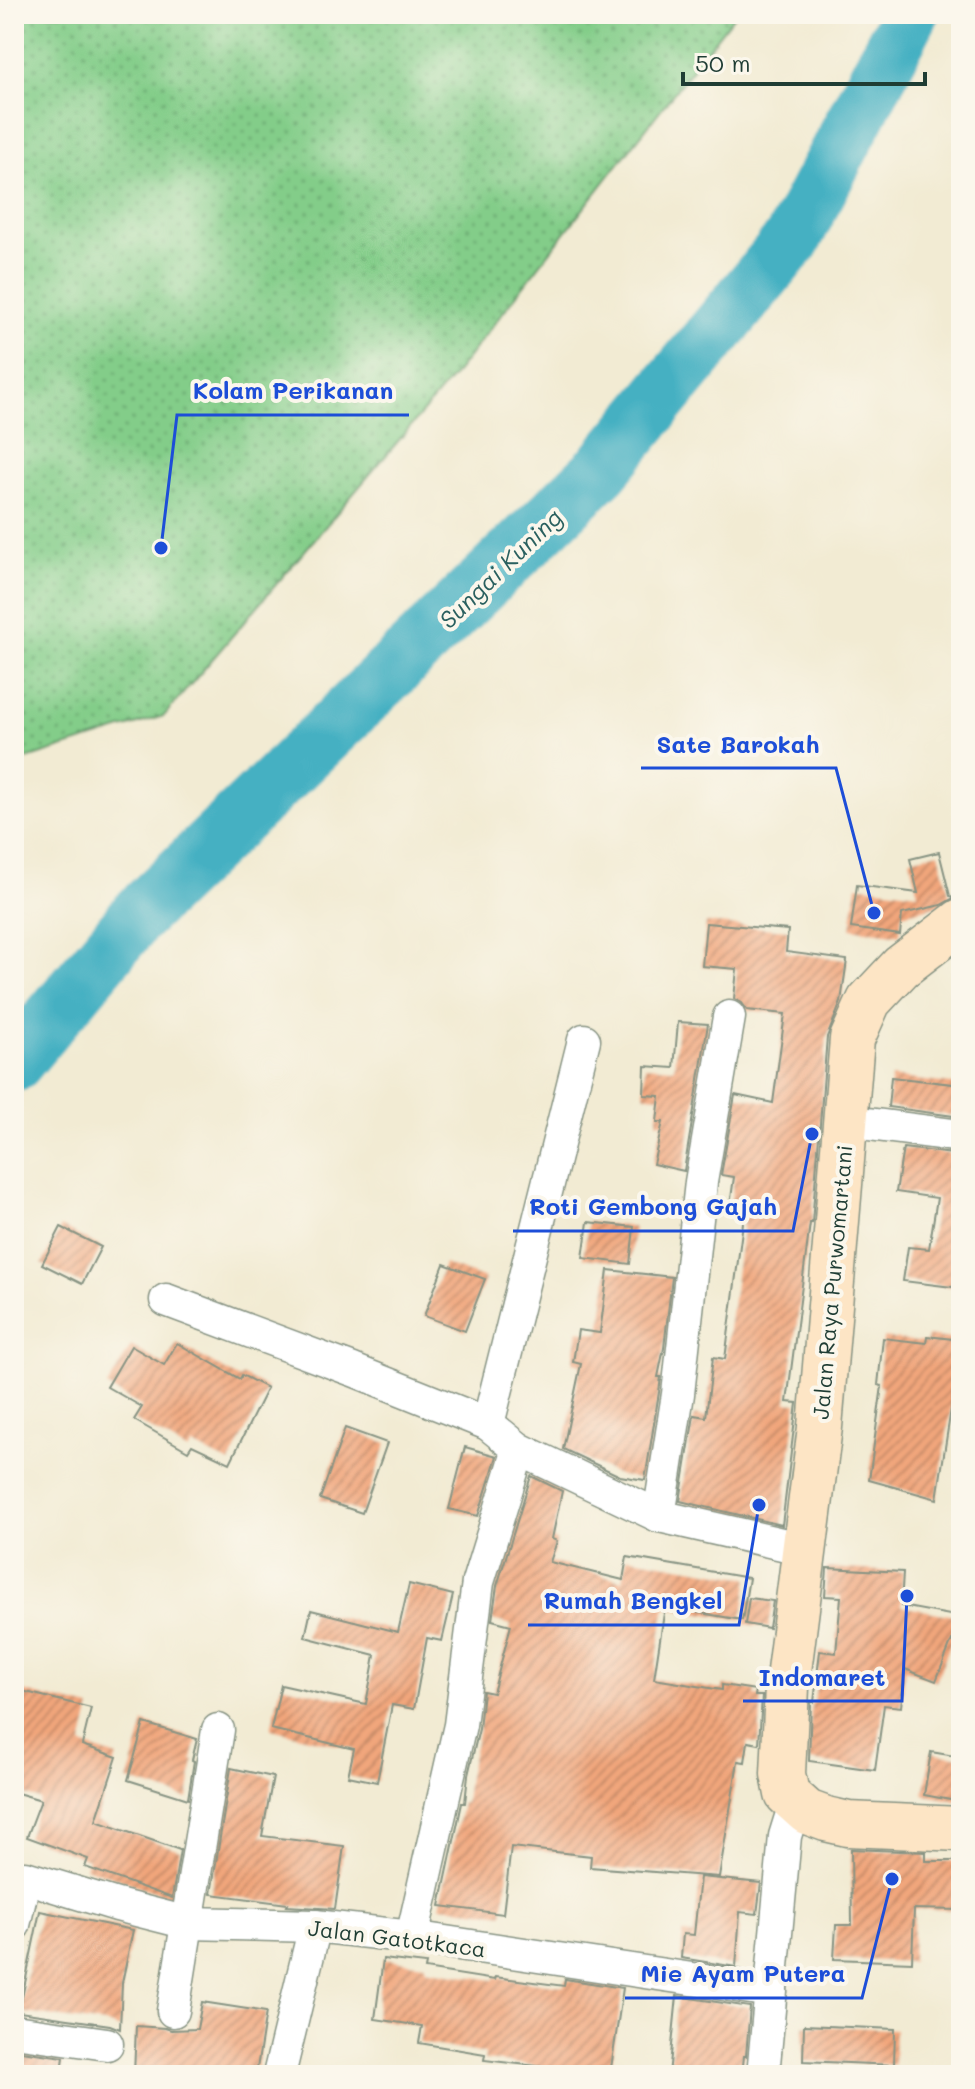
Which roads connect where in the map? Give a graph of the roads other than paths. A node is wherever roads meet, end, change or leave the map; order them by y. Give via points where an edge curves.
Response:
1 (961, 921) edge
2 (729, 1017) dead end
3 (584, 1040) dead end
4 (845, 1121) junction
5 (961, 1136) edge
6 (166, 1300) dead end
7 (488, 1424) junction
8 (519, 1449) junction
9 (659, 1516) junction
10 (804, 1549) junction
11 (218, 1730) dead end
12 (798, 1804) junction
13 (961, 1829) edge
14 (188, 1923) junction
15 (14, 1925) edge
16 (315, 1926) junction
17 (412, 1937) junction
18 (771, 1991) junction
19 (173, 2011) dead end
20 (14, 2031) edge
21 (107, 2044) dead end
22 (279, 2075) edge
23 (763, 2075) edge

1 - 4 street, Jalan Raya Purwomartani via 901,967 869,1001 852,1039
2 - 9 street via 701,1182
3 - 7 street
4 - 5 street
4 - 10 street, Jalan Raya Purwomartani via 820,1427
6 - 7 street
7 - 8 street
8 - 9 street
8 - 17 street via 478,1582 460,1725
9 - 10 street
10 - 12 street, Jalan Raya Purwomartani via 787,1687 783,1774 787,1794
11 - 14 street
12 - 13 street via 807,1812 848,1824
12 - 18 street via 785,1836
14 - 15 street, Jalan Gatotkaca via 25,1877
14 - 16 street, Jalan Gatotkaca
14 - 19 street
16 - 17 street, Jalan Gatotkaca
16 - 22 street
17 - 18 street, Jalan Gatotkaca
18 - 23 street
20 - 21 street

